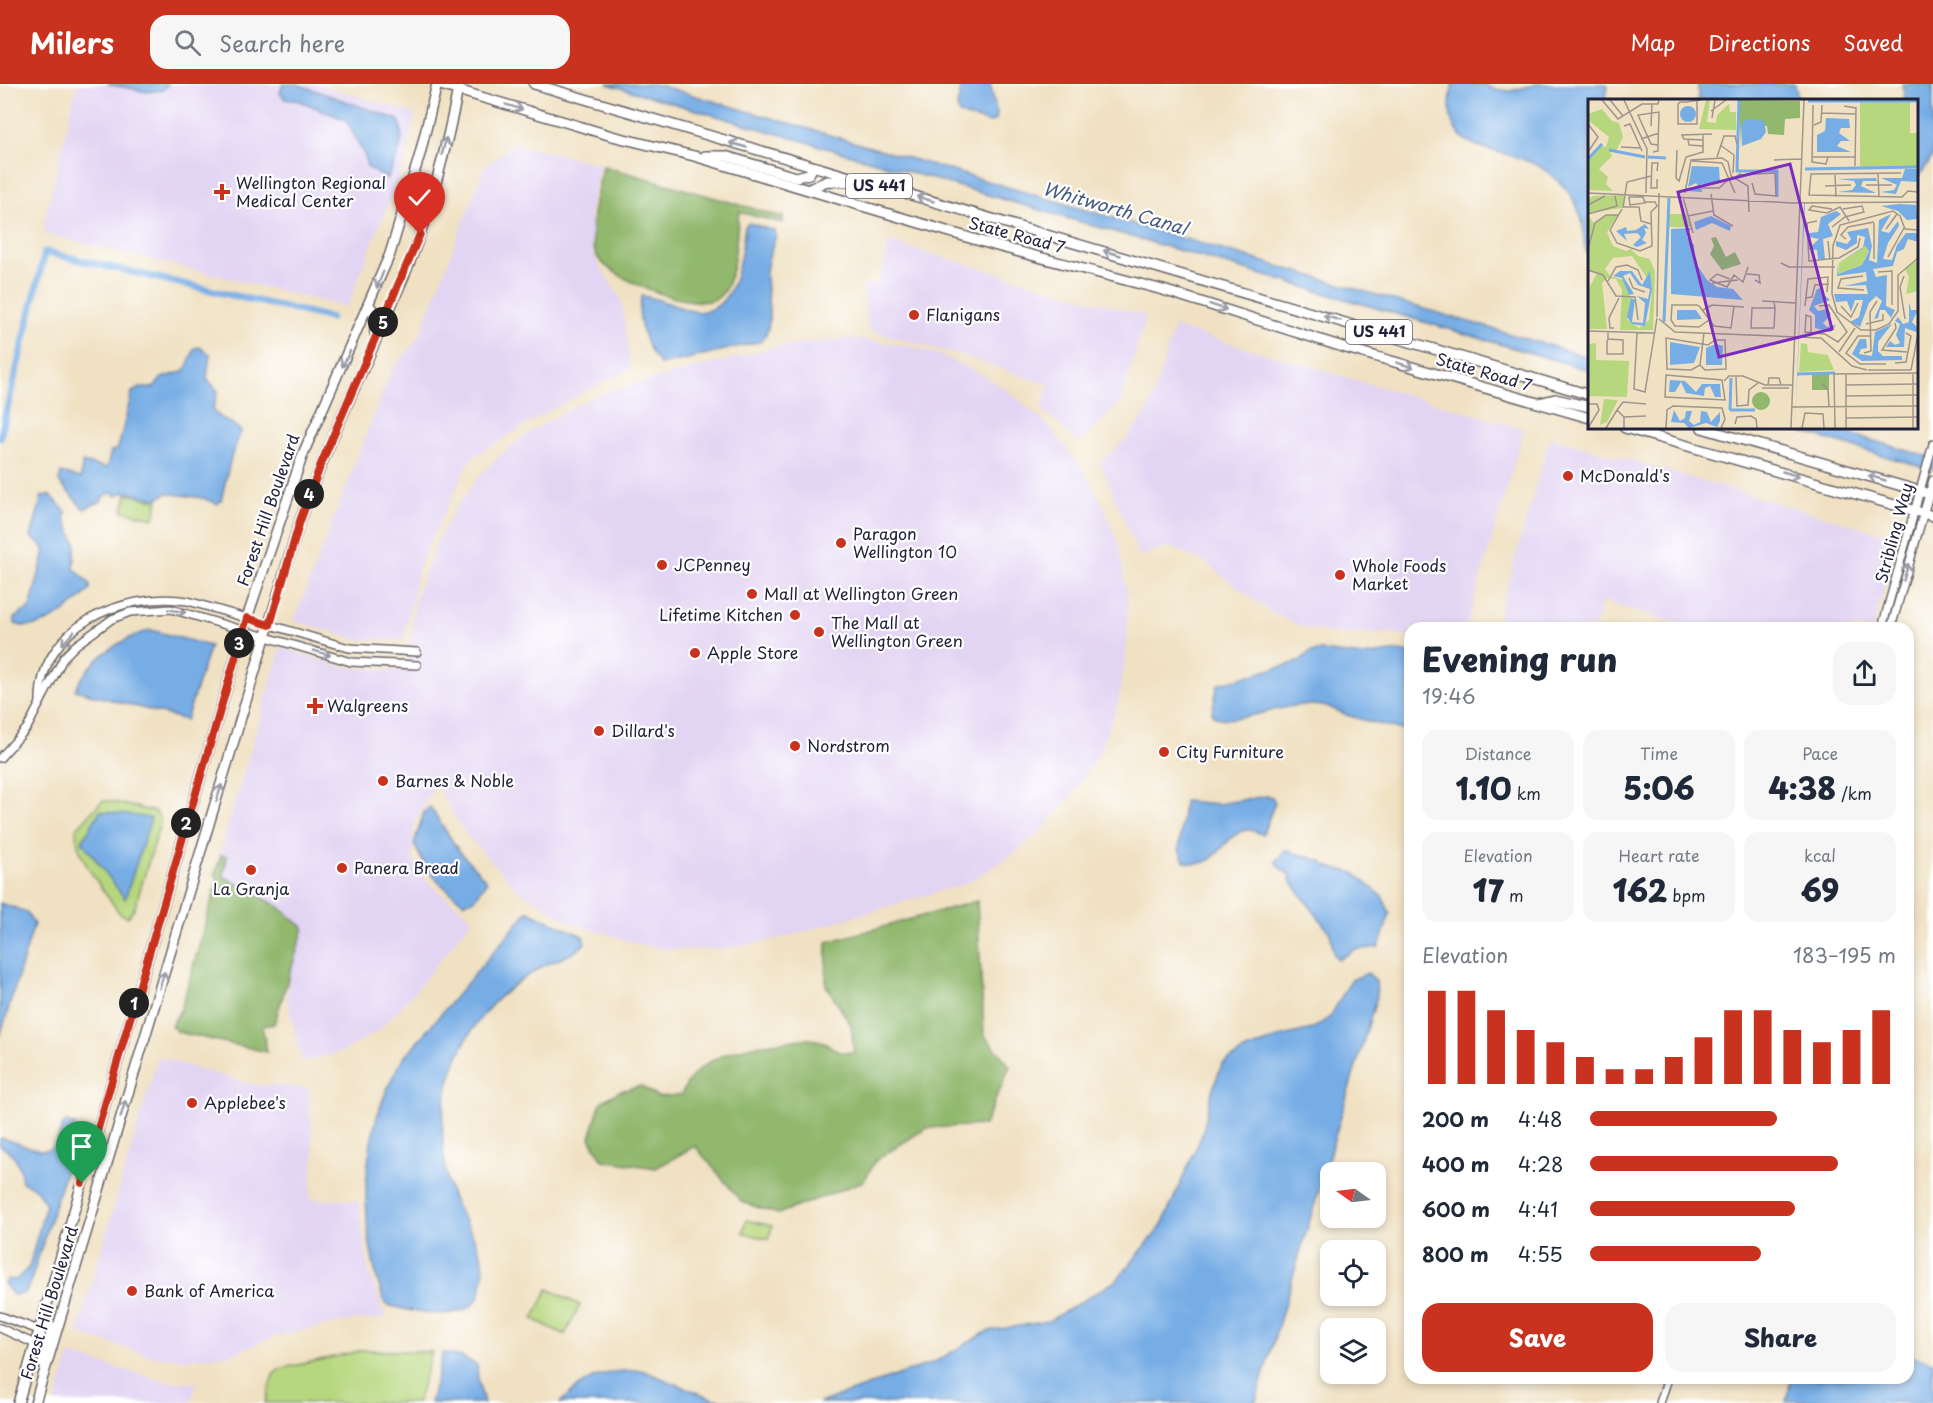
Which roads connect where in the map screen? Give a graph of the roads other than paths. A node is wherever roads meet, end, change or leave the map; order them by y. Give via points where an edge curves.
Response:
1 (437, 84) edge
2 (534, 84) edge
3 (458, 87) edge
4 (694, 156) junction
5 (813, 166) junction
6 (879, 186) junction
7 (809, 189) junction
8 (369, 305) junction
9 (375, 339) junction
10 (1588, 393) edge
11 (1537, 404) junction
12 (1588, 406) edge
13 (1588, 417) edge
14 (1629, 429) edge
15 (1706, 429) edge
16 (1932, 448) edge
17 (1933, 480) edge
18 (1919, 490) junction
19 (1931, 494) edge
20 (1913, 510) junction
21 (1928, 514) edge
22 (247, 618) junction
23 (1884, 622) edge
24 (1893, 622) edge
25 (270, 625) junction
26 (243, 630) junction
27 (266, 638) junction
28 (417, 652) dead end
29 (417, 665) dead end
30 (40, 702) junction
31 (0, 758) edge
32 (48, 1301) junction
33 (0, 1316) edge
34 (0, 1328) edge
35 (39, 1330) junction
36 (35, 1344) junction
37 (52, 1346) junction
38 (42, 1382) junction
39 (1666, 1384) edge
40 (18, 1403) edge
41 (35, 1403) edge
42 (1659, 1403) edge

1 - 3 main road, State Road 7 / US 441
1 -> 8 main road, Forest Hill Boulevard via 401,222
5 -> 2 main road, State Road 7 / US 441
3 -> 4 main road, State Road 7 / US 441 via 612,136
9 -> 3 main road, Forest Hill Boulevard via 420,234
4 - 5 main road via 725,156 796,177 809,174
4 - 7 main road, State Road 7 / US 441
5 - 6 main road, State Road 7 / US 441
6 - 7 main road via 838,181
10 -> 6 main road, State Road 7 / US 441
7 -> 11 main road, State Road 7 / US 441 via 997,246 1163,290
8 - 9 main road via 374,312
8 -> 22 main road, Forest Hill Boulevard via 303,454
9 - 25 main road, Forest Hill Boulevard via 308,499
11 - 12 main road via 1555,399
11 - 13 main road, State Road 7 / US 441
14 -> 20 main road
18 -> 15 main road
16 - 18 street, Stribling Way
17 - 19 street, Stribling Way
18 - 19 main road
18 - 20 street, Stribling Way
19 - 21 street, Stribling Way
20 - 21 main road
20 - 23 street, Stribling Way
24 -> 21 street, Stribling Way
22 - 25 street
22 - 26 main road, Forest Hill Boulevard
22 -> 30 street via 172,598 135,600 109,608 76,629 58,650 39,686
25 - 27 main road, Forest Hill Boulevard
25 - 28 street via 349,648
26 - 27 street
30 -> 26 street via 64,657 75,645 112,619 130,612 171,609
26 - 32 main road, Forest Hill Boulevard
27 -> 29 street via 351,662
37 -> 27 main road, Forest Hill Boulevard
30 - 31 street via 27,728
32 - 35 main road, Forest Hill Boulevard
32 - 37 main road
33 - 35 street
34 - 36 street
35 - 36 main road, Forest Hill Boulevard
35 - 38 main road via 44,1349
36 - 40 main road, Forest Hill Boulevard
37 - 38 main road, Forest Hill Boulevard
38 - 41 main road, Forest Hill Boulevard
39 - 42 street

